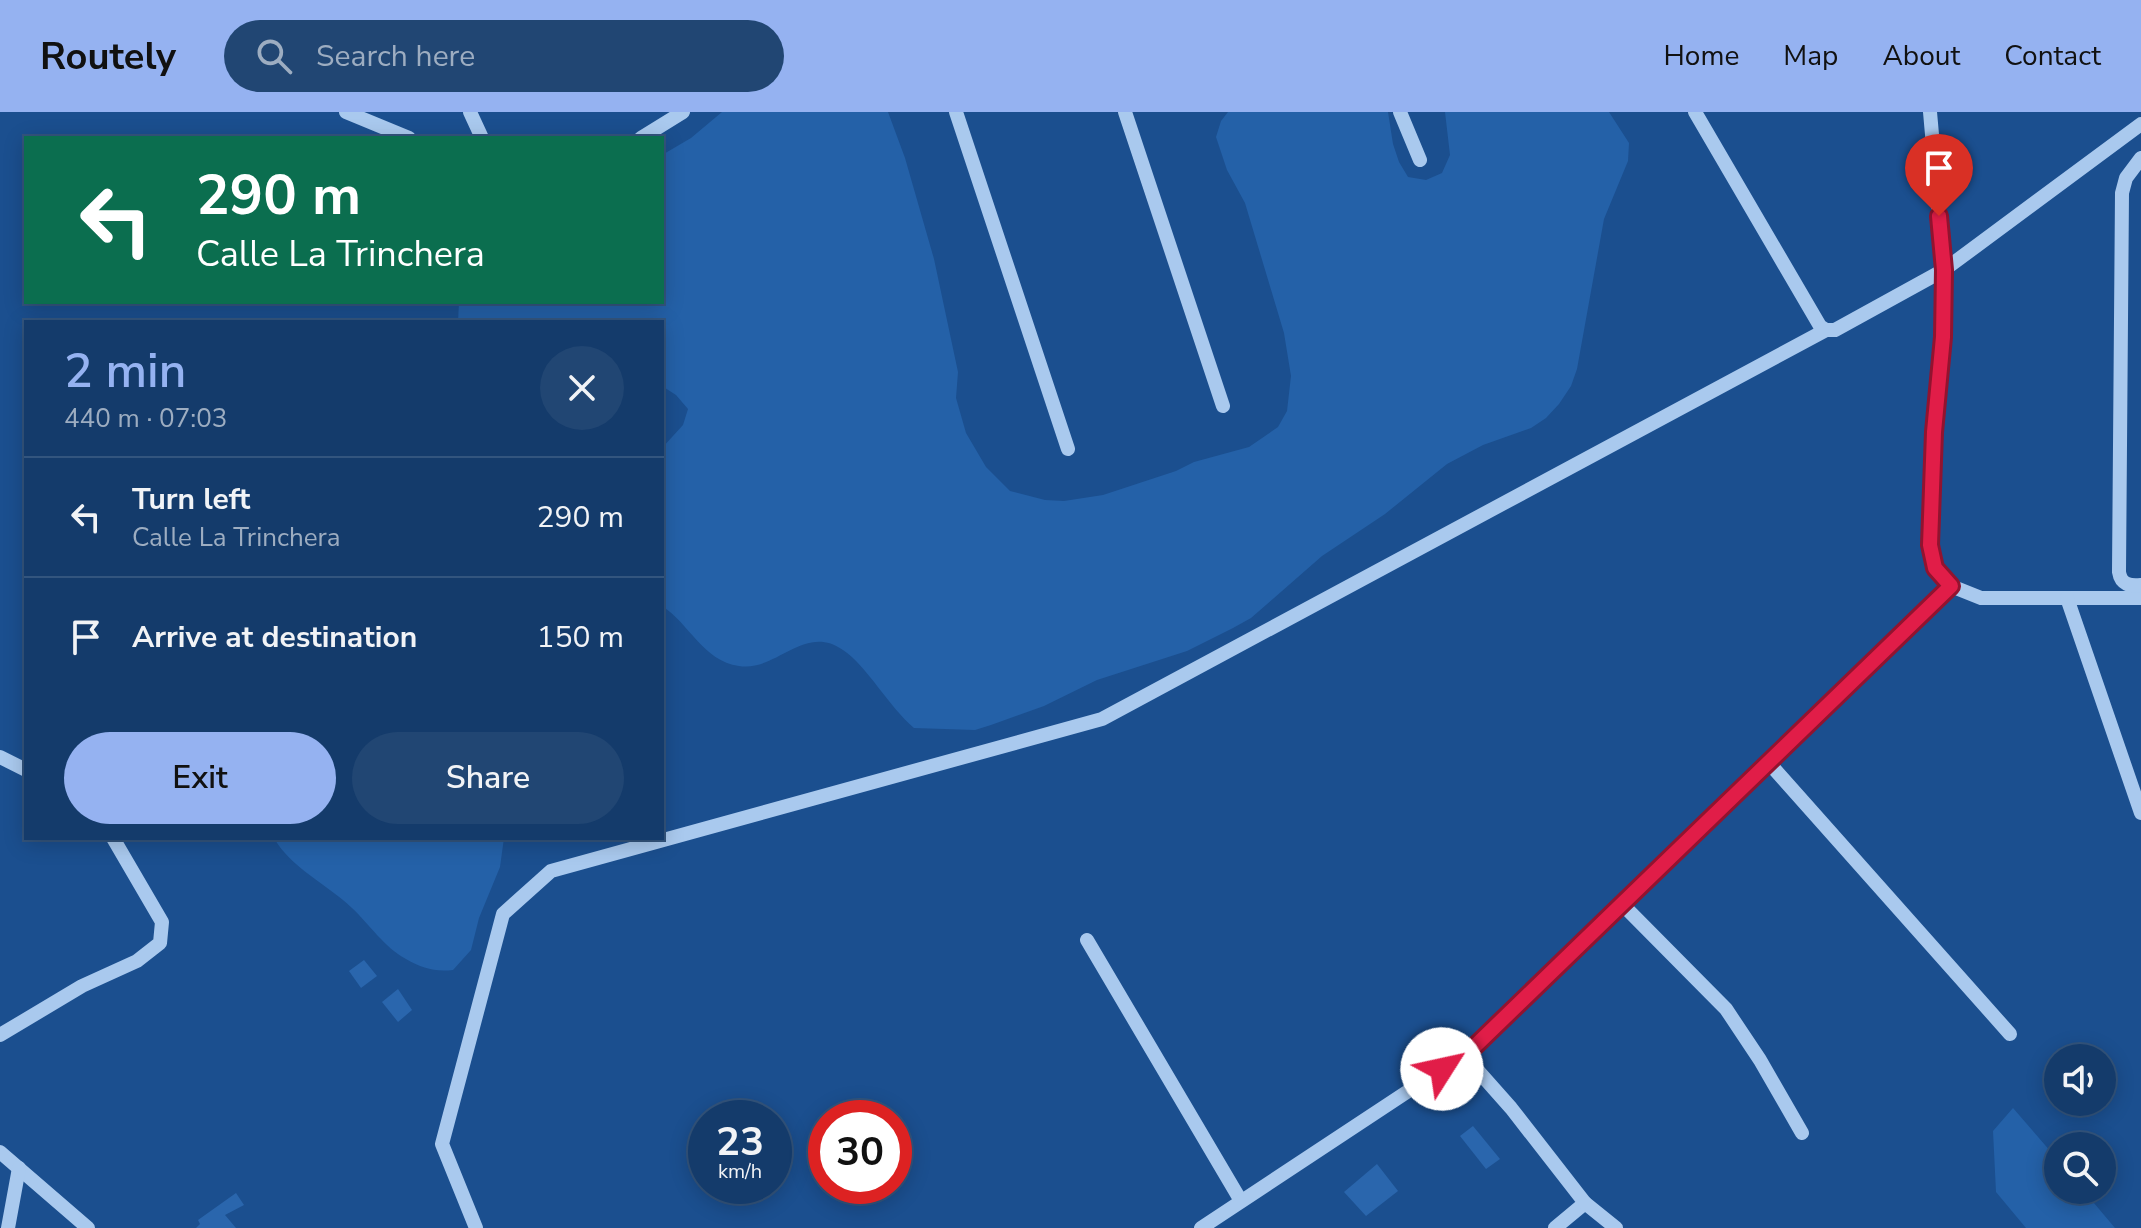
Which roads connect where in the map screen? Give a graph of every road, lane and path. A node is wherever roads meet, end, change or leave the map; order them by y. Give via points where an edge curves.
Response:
1 (346, 112) edge
2 (470, 112) edge
3 (683, 112) edge
4 (956, 112) edge
5 (1125, 112) edge
6 (1400, 112) edge
7 (1695, 112) edge
8 (1930, 112) edge
9 (2141, 124) edge
10 (404, 136) edge
11 (481, 136) edge
12 (644, 136) edge
13 (2141, 158) edge
14 (1420, 160) dead end
15 (1944, 270) junction
16 (1826, 330) junction
17 (1223, 406) dead end
18 (1068, 449) dead end
19 (2141, 585) edge
20 (1951, 586) junction
21 (2067, 598) junction
22 (2141, 598) edge
23 (0, 757) edge
24 (1769, 763) junction
25 (24, 769) edge
26 (2141, 813) edge
27 (114, 840) edge
28 (663, 840) edge
29 (664, 840) edge
30 (1623, 905) junction
31 (1087, 940) dead end
32 (2010, 1034) dead end
33 (0, 1035) edge
34 (1464, 1055) junction
35 (1802, 1133) dead end
36 (0, 1152) edge
37 (19, 1168) junction
38 (1241, 1201) junction
39 (1585, 1203) junction
40 (8, 1228) edge
41 (88, 1228) edge
42 (476, 1228) edge
43 (1201, 1228) edge
44 (1555, 1228) edge
45 (1616, 1228) edge

1 - 10 street
2 - 11 street
3 - 12 street
4 - 18 street
5 - 17 street
6 - 14 street
7 - 16 street
8 - 15 street
9 - 15 street
13 - 19 street via 2122,193 2119,572 2127,584
15 - 16 street via 1835,330
15 - 20 street via 1930,545 1935,568
16 - 29 street via 1102,719
20 - 21 street via 1981,598
20 - 24 street
21 - 22 street
21 - 26 street
23 - 25 street
24 - 30 street
24 - 32 street
27 - 33 street via 162,922 160,943 137,961 82,986
28 - 42 street via 551,871 503,914 442,1144
30 - 34 street
30 - 35 street via 1726,1009
31 - 38 street
34 - 38 street
34 - 39 street
36 - 37 street
37 - 40 street
37 - 41 street
38 - 43 street
39 - 44 street
39 - 45 street

